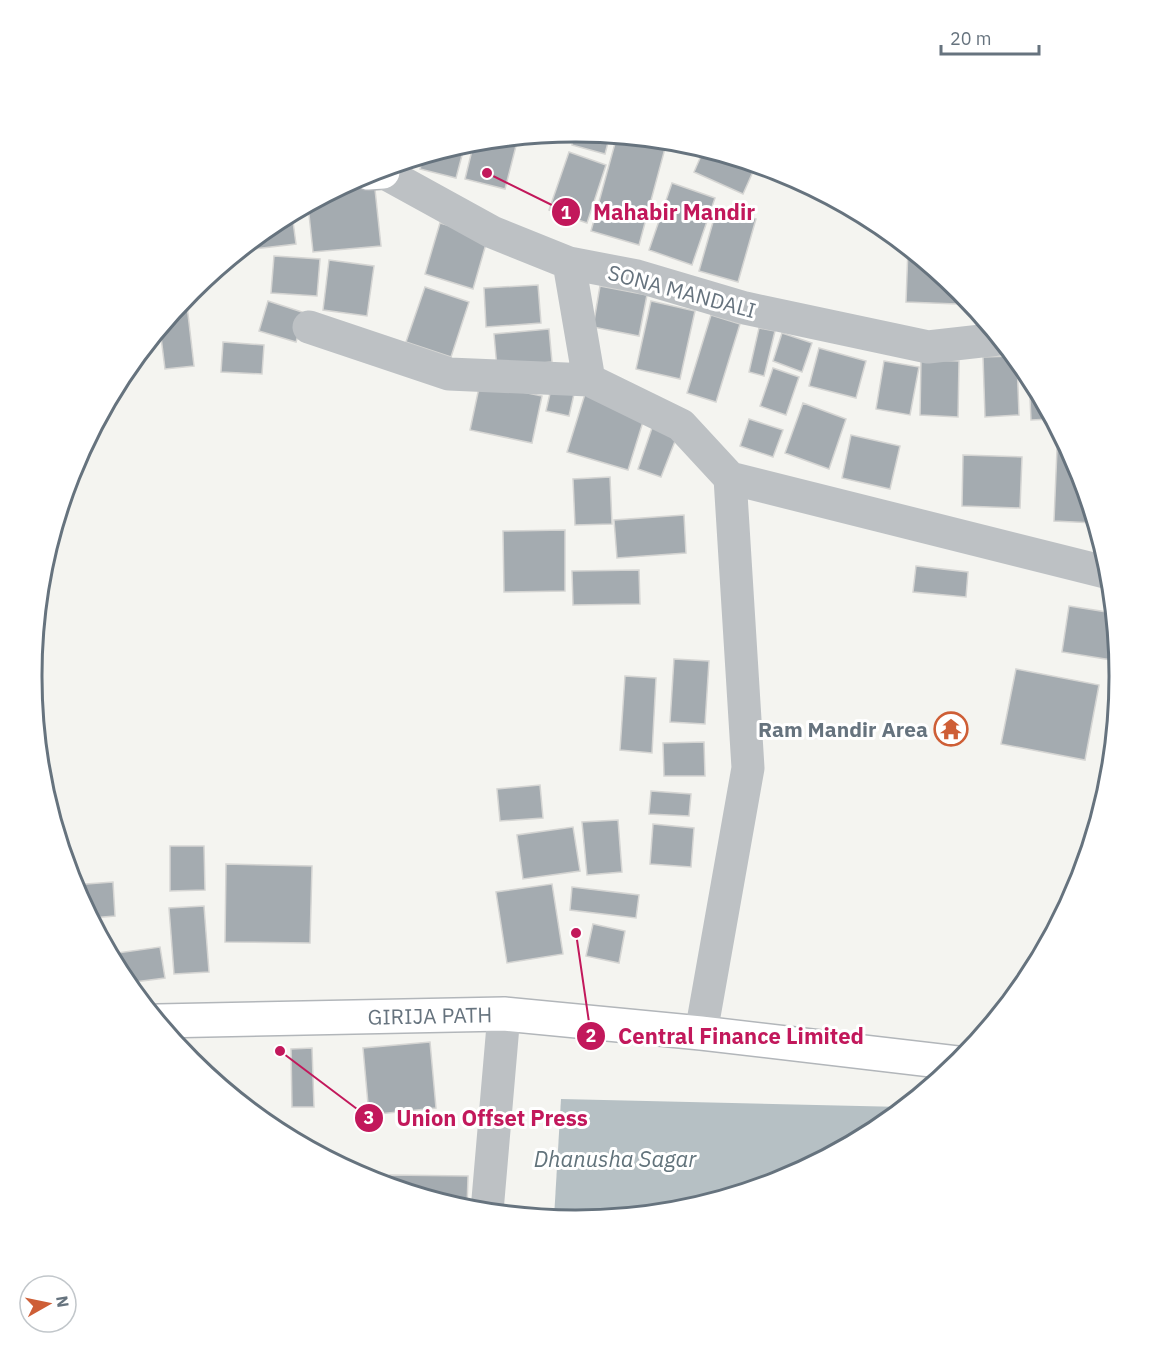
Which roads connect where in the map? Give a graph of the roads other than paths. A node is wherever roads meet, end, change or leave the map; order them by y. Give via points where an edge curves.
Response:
1 (388, 177) edge
2 (569, 263) junction
3 (309, 327) dead end
4 (990, 340) edge
5 (589, 380) junction
6 (730, 478) junction
7 (1099, 570) edge
8 (504, 1014) junction
9 (168, 1021) edge
10 (701, 1033) junction
11 (944, 1061) edge
12 (488, 1202) edge

1 - 2 street, SONA MANDALI via 492,232
2 - 4 street, SONA MANDALI via 637,276 745,308 927,347
2 - 5 street
3 - 5 street via 449,374
5 - 6 street via 681,425
6 - 7 street
6 - 10 street via 748,768
8 - 9 main road, GIRIJA PATH
8 - 10 main road, GIRIJA PATH
8 - 12 street
10 - 11 main road, GIRIJA PATH

